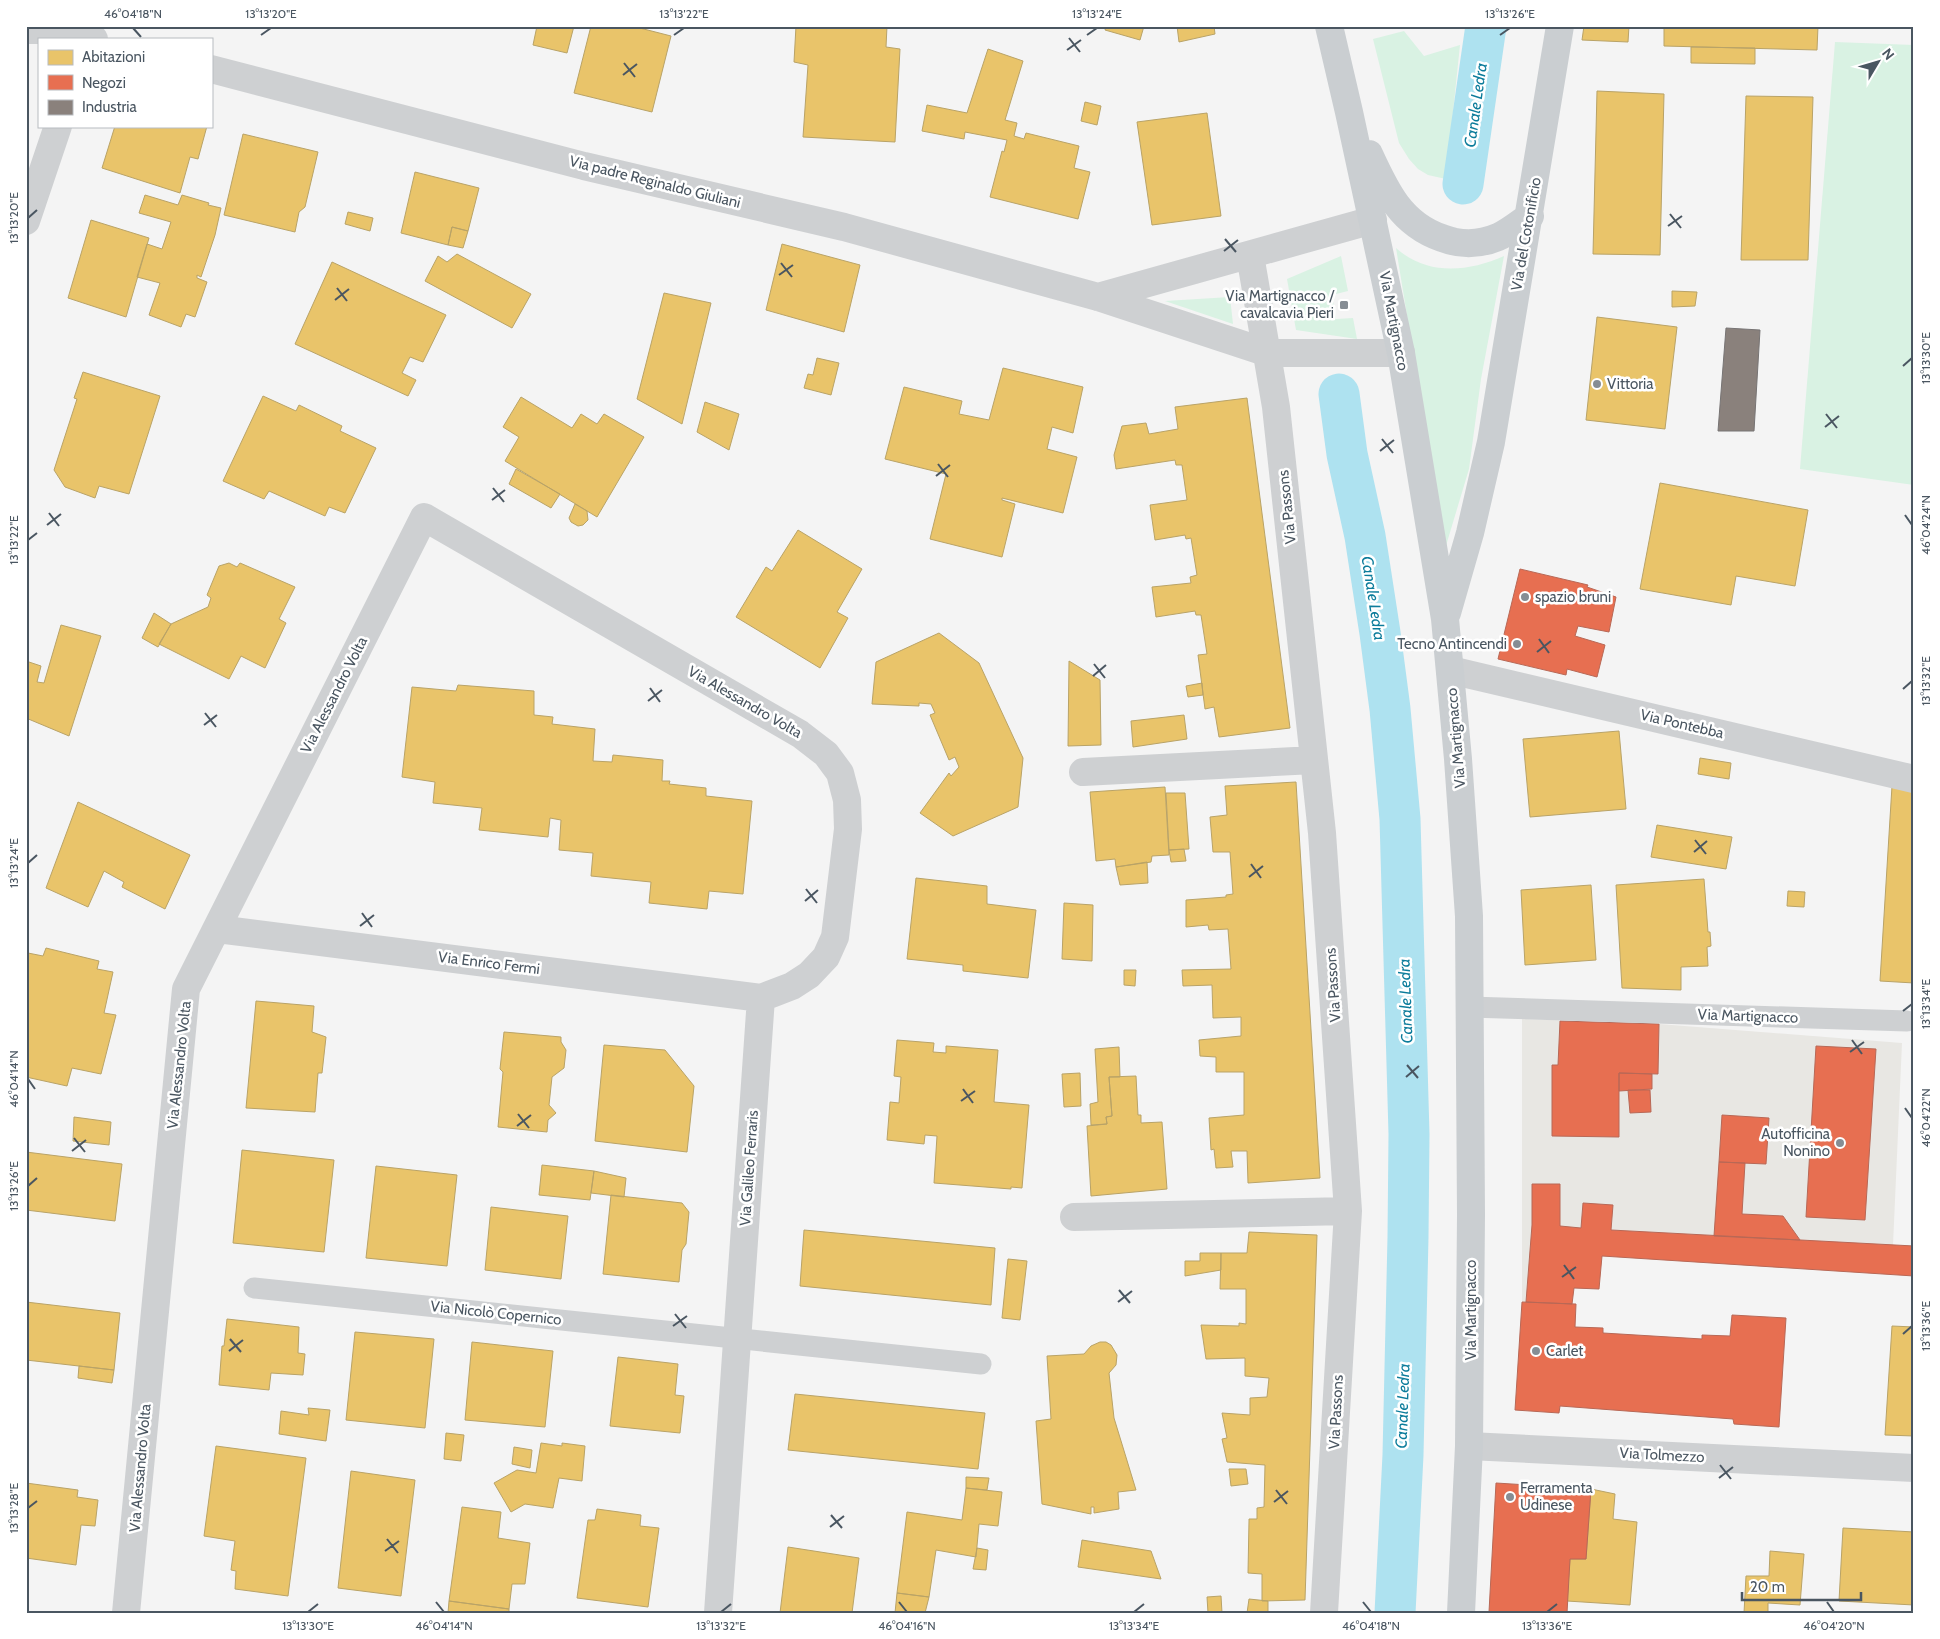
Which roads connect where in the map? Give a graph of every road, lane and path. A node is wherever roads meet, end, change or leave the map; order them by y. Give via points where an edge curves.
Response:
1 (1329, 26) edge
2 (1560, 26) edge
3 (26, 30) edge
4 (90, 38) edge
5 (212, 69) edge
6 (1349, 112) junction
7 (57, 128) edge
8 (1530, 216) junction
9 (26, 220) edge
10 (1373, 220) junction
11 (1250, 255) junction
12 (1098, 297) junction
13 (1268, 353) junction
14 (1401, 353) junction
15 (1491, 442) joint
16 (1445, 619) junction
17 (1450, 670) junction
18 (1314, 760) junction
19 (1083, 772) dead end
20 (1914, 779) edge
21 (217, 929) junction
22 (762, 998) junction
23 (1469, 1007) junction
24 (1907, 1021) dead end
25 (1348, 1211) junction
26 (1074, 1217) dead end
27 (254, 1288) dead end
28 (738, 1338) junction
29 (981, 1364) dead end
30 (1469, 1446) junction
31 (1914, 1468) edge
32 (126, 1613) edge
33 (718, 1613) edge
34 (1324, 1613) edge
35 (1461, 1613) edge

1 - 6 main road, Via Martignacco
2 - 8 main road, Via del Cotonificio
3 - 4 street via 52,30
5 - 12 street, Via padre Reginaldo Giuliani via 584,166 844,227
6 - 8 main road via 1394,202 1425,232 1452,242 1474,244 1498,237
6 - 10 main road, Via Martignacco
7 - 9 street
8 - 15 main road, Via del Cotonificio
10 - 11 street
10 - 14 main road, Via Martignacco
11 - 12 street
11 - 13 street, Via Passons
12 - 13 street, Via padre Reginaldo Giuliani
13 - 14 street, Via padre Reginaldo Giuliani
13 - 18 street, Via Passons
14 - 16 main road, Via Martignacco
15 - 16 main road, Via Martignacco via 1470,533
16 - 17 main road, Via Martignacco
17 - 20 street, Via Pontebba
17 - 23 main road, Via Martignacco via 1468,916
18 - 19 street
18 - 25 street, Via Passons
21 - 22 street, Via Enrico Fermi
21 - 22 street, Via Alessandro Volta via 424,517 800,734 826,754 840,773 847,800 848,829 835,937 826,957 810,975
21 - 32 street, Via Alessandro Volta via 186,989
22 - 28 street, Via Galileo Ferraris
23 - 24 lane, Via Martignacco
23 - 30 main road, Via Martignacco via 1472,1214
25 - 26 street
25 - 34 street, Via Passons
27 - 28 lane, Via Nicolò Copernico
28 - 29 lane
28 - 33 street, Via Galileo Ferraris
30 - 31 street, Via Tolmezzo
30 - 35 main road, Via Martignacco

